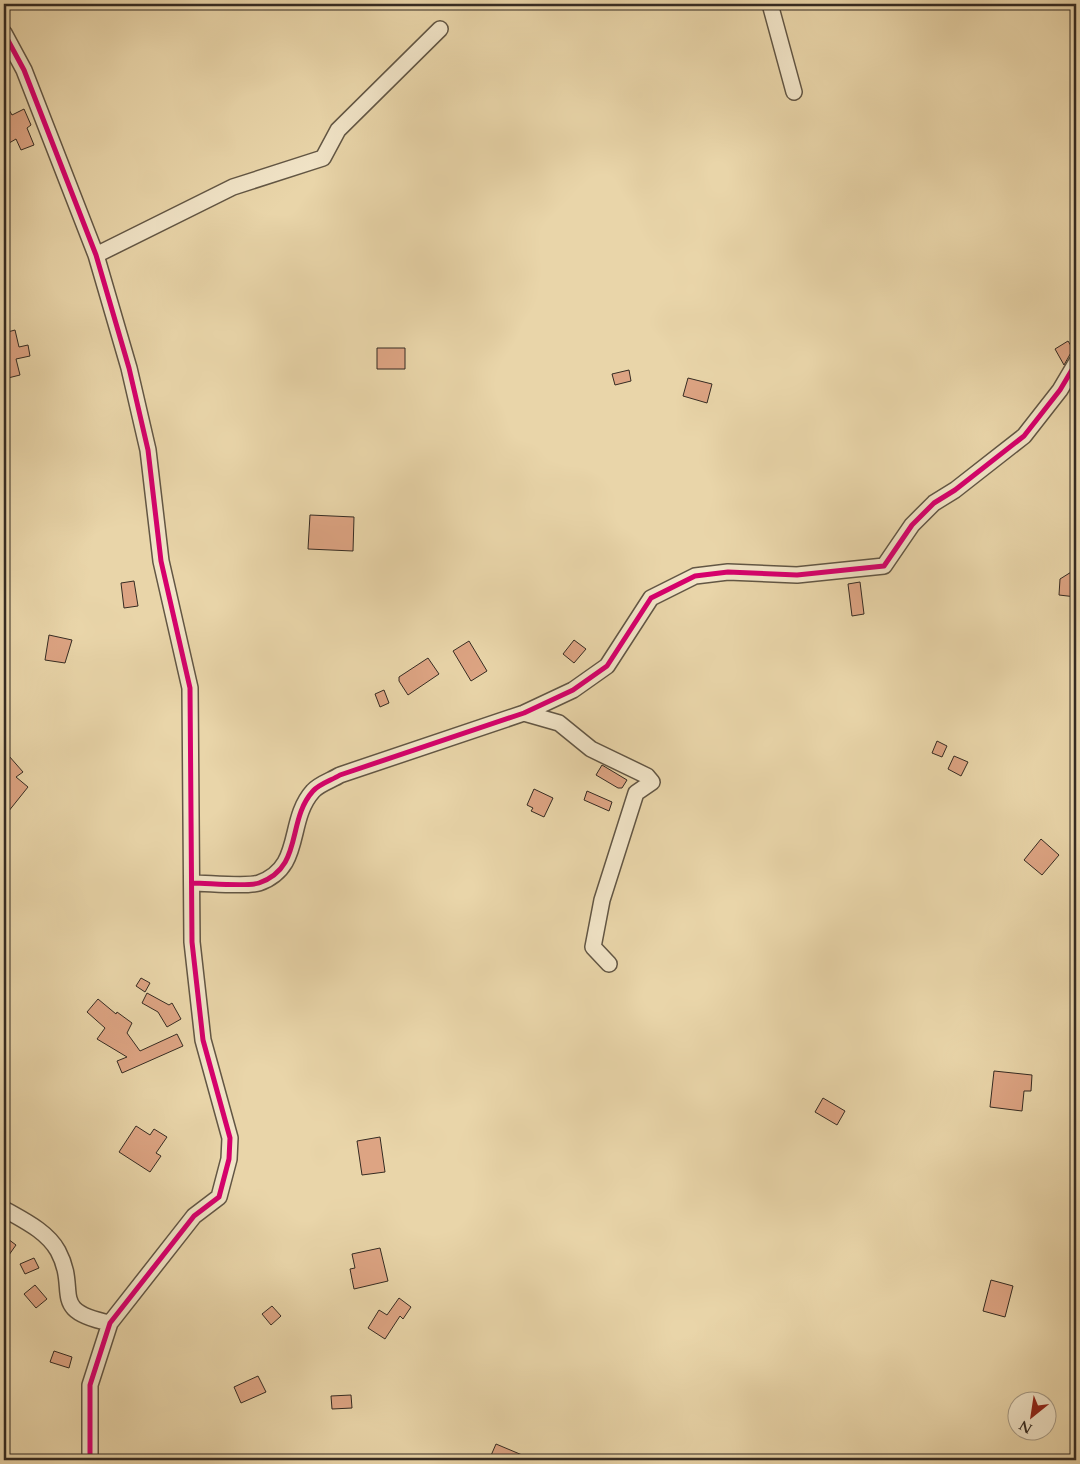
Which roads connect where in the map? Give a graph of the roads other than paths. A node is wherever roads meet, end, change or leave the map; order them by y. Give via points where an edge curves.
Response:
1 (770, 4) edge
2 (440, 29) dead end
3 (4, 33) edge
4 (794, 92) dead end
5 (96, 255) junction
6 (1076, 362) edge
7 (524, 713) junction
8 (193, 882) junction
9 (609, 964) dead end
10 (4, 1208) edge
11 (110, 1323) junction
12 (90, 1460) edge

1 - 4 street
2 - 5 street via 338,130 323,158 233,187
3 - 5 street via 24,70
5 - 8 street via 148,450 161,561 190,688
6 - 7 street via 1060,390 1024,436 934,503 912,525 884,566 797,575 728,572 695,576 651,598 607,666 573,690
7 - 8 street via 340,776 314,790 297,821 288,862 274,876 257,884
7 - 9 street via 559,723 591,749 647,776 652,782 636,793 602,900 593,947
8 - 11 street via 192,942 203,1040 230,1138 229,1160 219,1196 194,1216
10 - 11 street via 48,1238 58,1252 71,1306 84,1317
11 - 12 street via 90,1385

